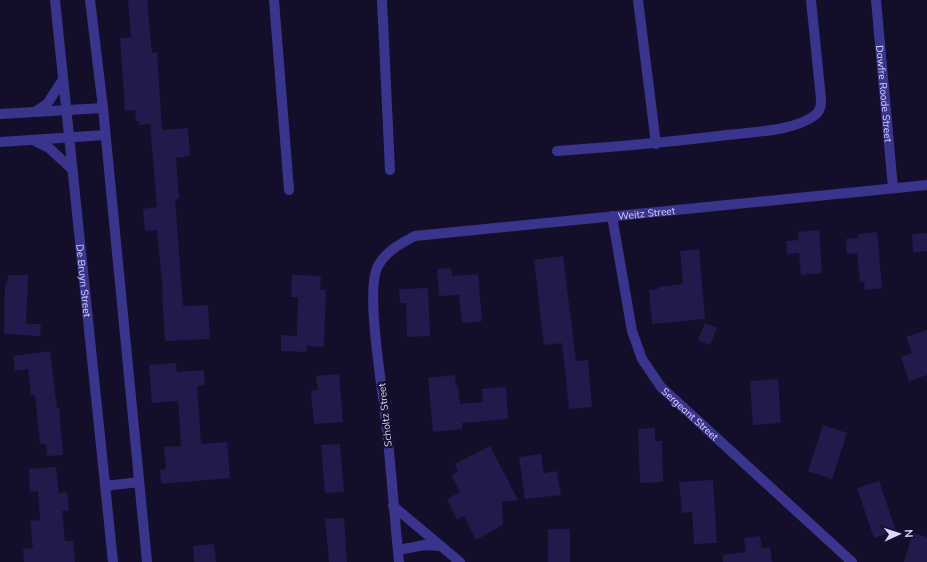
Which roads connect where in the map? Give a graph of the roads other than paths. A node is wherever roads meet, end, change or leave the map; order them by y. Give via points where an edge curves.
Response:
1 (55, 0) edge
2 (90, 0) edge
3 (274, 0) edge
4 (382, 0) edge
5 (638, 0) edge
6 (811, 0) edge
7 (876, 0) edge
8 (62, 81) junction
9 (103, 108) junction
10 (64, 109) junction
11 (35, 112) junction
12 (0, 114) edge
13 (105, 135) junction
14 (68, 137) junction
15 (33, 140) junction
16 (0, 142) edge
17 (656, 144) junction
18 (557, 151) dead end
19 (72, 169) junction
20 (390, 170) dead end
21 (927, 184) edge
22 (893, 188) junction
23 (289, 190) dead end
24 (612, 216) junction
25 (377, 267) joint
26 (139, 482) junction
27 (105, 486) junction
28 (393, 506) junction
29 (441, 546) junction
30 (398, 550) junction
31 (113, 562) edge
32 (147, 562) edge
33 (399, 562) edge
34 (460, 562) edge
35 (852, 562) edge

1 - 8 street, De Bruyn Street
2 - 9 street
3 - 23 street
4 - 20 street
5 - 17 street
6 - 17 street via 821,98 821,108 815,115 803,122 778,129
7 - 22 street, Dawfre Roode Street
8 - 10 street, De Bruyn Street
8 - 11 street via 47,104
9 - 10 street
9 - 13 street
10 - 11 street
10 - 14 street, De Bruyn Street
11 - 12 street
13 - 14 street
13 - 26 street
14 - 15 street
14 - 19 street, De Bruyn Street
15 - 16 street
15 - 19 street via 49,148
17 - 18 street
19 - 27 street, De Bruyn Street
21 - 22 street, Weitz Street
22 - 24 street, Weitz Street
24 - 25 street, Weitz Street via 415,236 397,245
24 - 35 street, Sergeant Street via 632,331 642,359 661,387
25 - 28 street, Scholtz Street via 374,287 375,323
26 - 27 street
26 - 32 street
27 - 31 street, De Bruyn Street
28 - 29 street
28 - 30 street, Scholtz Street
29 - 30 street via 425,545
29 - 34 street
30 - 33 street, Scholtz Street

